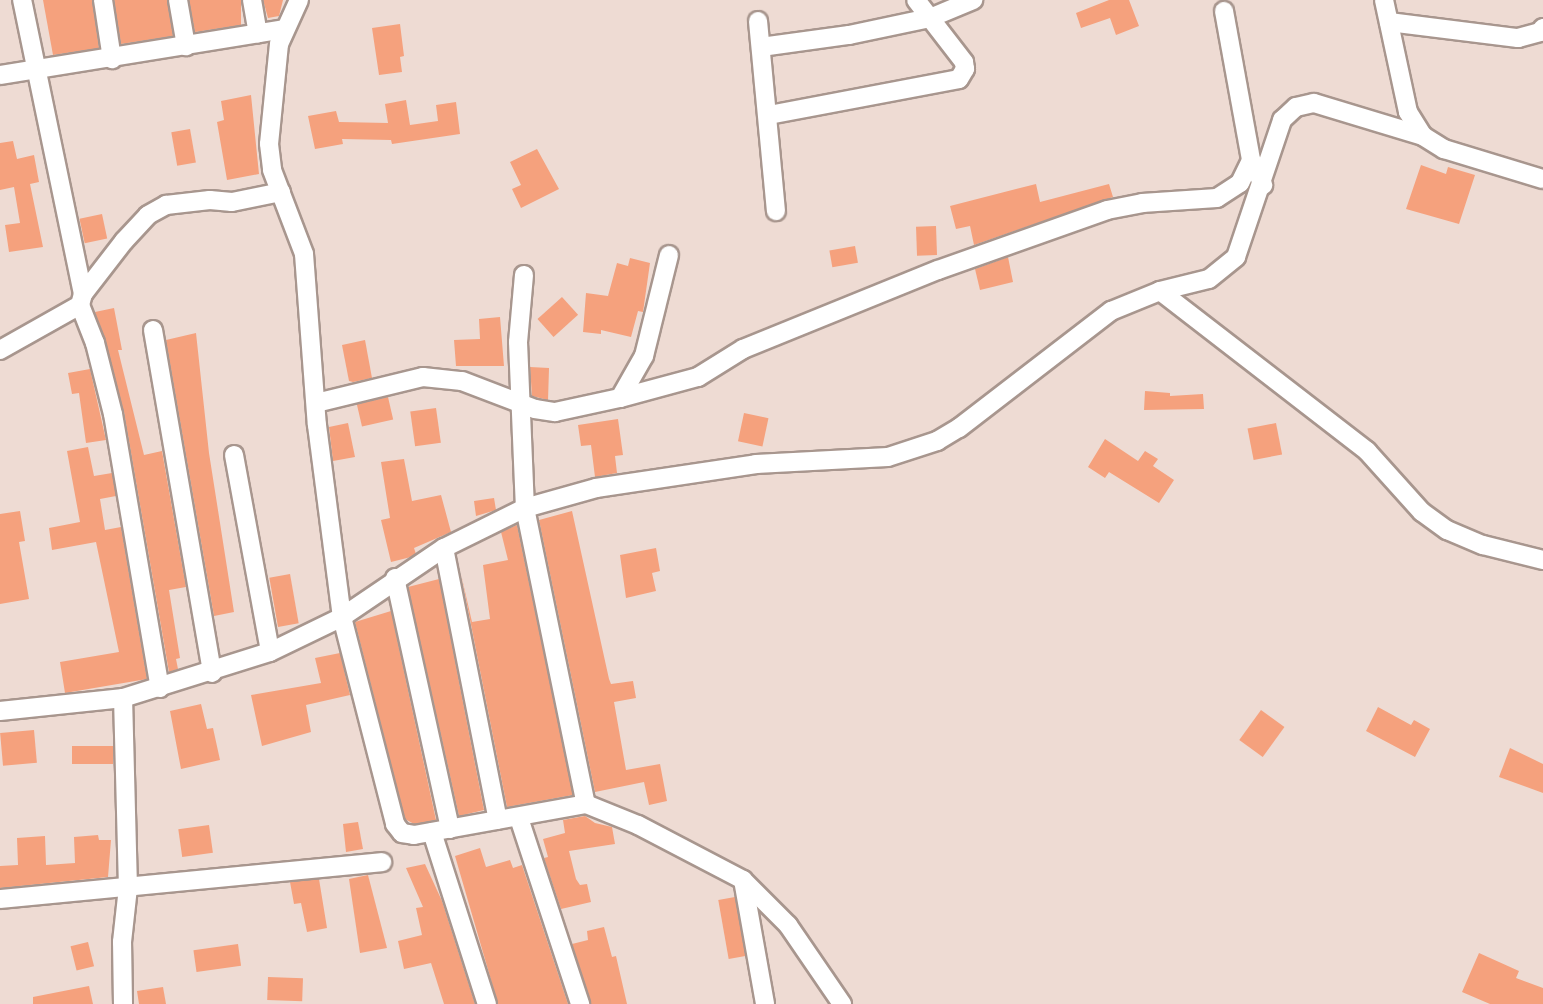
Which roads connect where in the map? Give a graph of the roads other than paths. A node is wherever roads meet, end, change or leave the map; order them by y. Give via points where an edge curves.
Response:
1 (22, 0) edge
2 (103, 0) edge
3 (178, 0) edge
4 (252, 0) edge
5 (300, 0) edge
6 (915, 0) edge
7 (973, 0) edge
8 (1384, 0) edge
9 (1224, 11) dead end
10 (930, 18) junction
11 (758, 21) dead end
12 (1389, 22) junction
13 (1543, 28) edge
14 (284, 29) junction
15 (258, 33) junction
16 (186, 46) junction
17 (761, 47) junction
18 (112, 59) junction
19 (34, 69) junction
20 (0, 75) edge
21 (769, 115) junction
22 (1423, 136) junction
23 (1251, 160) junction
24 (1543, 179) edge
25 (1263, 185) junction
26 (281, 192) junction
27 (776, 211) dead end
28 (669, 255) dead end
29 (524, 275) dead end
30 (1160, 291) junction
31 (81, 299) junction
32 (153, 330) dead end
33 (0, 350) edge
34 (620, 398) junction
35 (316, 403) junction
36 (519, 403) junction
37 (234, 455) dead end
38 (525, 508) junction
39 (444, 548) junction
40 (1543, 560) edge
41 (395, 578) junction
42 (342, 617) junction
43 (270, 652) junction
44 (212, 673) junction
45 (160, 688) junction
46 (123, 698) junction
47 (0, 711) edge
48 (586, 804) junction
49 (519, 818) junction
50 (498, 820) junction
51 (441, 830) junction
52 (382, 862) dead end
53 (743, 880) junction
54 (128, 888) junction
55 (0, 899) edge
56 (123, 1004) edge
57 (487, 1004) edge
58 (580, 1004) edge
59 (765, 1004) edge
60 (843, 1004) edge

1 - 19 street
2 - 18 street
3 - 16 street
4 - 15 street
5 - 14 street
6 - 10 street
7 - 10 street
8 - 12 street
9 - 23 street
10 - 17 street via 849,35
10 - 21 street via 964,62 959,79
11 - 17 street
12 - 13 street via 1518,38
12 - 22 street via 1408,112
14 - 15 street
14 - 26 street via 274,72 269,144 272,170
15 - 16 street
16 - 18 street
17 - 21 street
18 - 19 street
19 - 20 street
19 - 31 street
21 - 27 street
22 - 24 street via 1444,149
22 - 25 street via 1305,103 1282,120
23 - 25 street
23 - 34 street via 1240,183 1217,198 1142,203 1107,210 938,270 743,349 698,377
25 - 30 street via 1236,257 1209,279
26 - 31 street via 231,202 166,205 148,214
26 - 35 street via 304,254
28 - 34 street via 644,356
29 - 36 street via 518,342
30 - 38 street via 1111,311 959,428 911,451 864,460 735,467 596,488
30 - 40 street via 1367,451 1422,512 1447,530 1483,545
31 - 33 street
31 - 45 street via 113,414
32 - 44 street
34 - 36 street via 555,412
35 - 36 street via 434,377 462,381
35 - 42 street via 322,479
36 - 38 street
37 - 43 street
38 - 39 street
38 - 48 street
39 - 41 street
39 - 50 street
41 - 42 street
41 - 51 street
42 - 43 street
42 - 51 street via 395,824 408,835
43 - 44 street
44 - 45 street
45 - 46 street
46 - 47 street
46 - 54 street
48 - 49 street
48 - 53 street via 638,825
49 - 50 street
49 - 58 street
50 - 51 street
51 - 57 street
52 - 54 street
53 - 59 street
53 - 60 street via 788,925
54 - 55 street
54 - 56 street via 122,942

